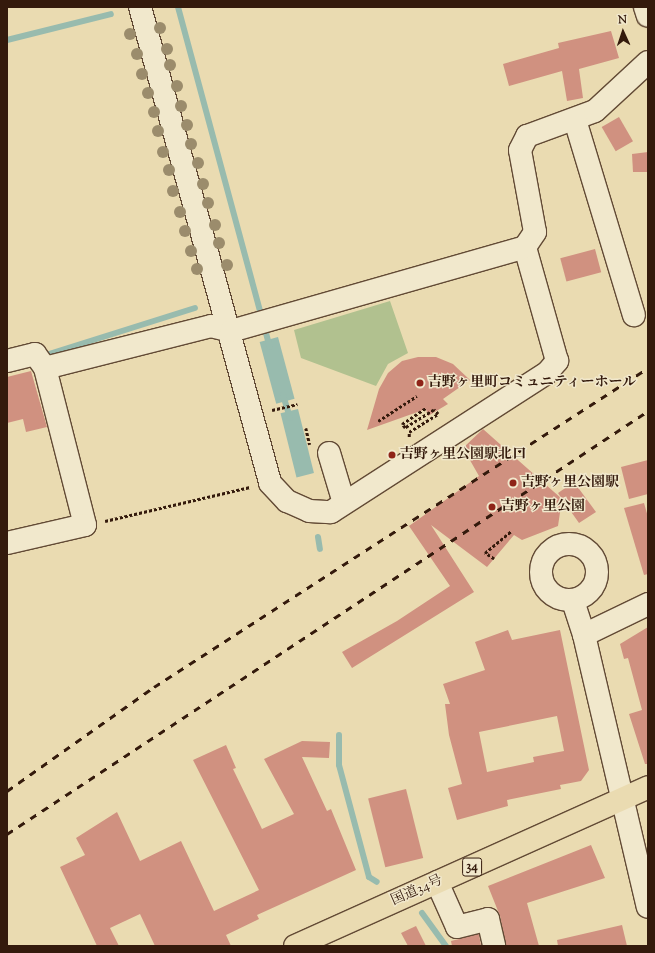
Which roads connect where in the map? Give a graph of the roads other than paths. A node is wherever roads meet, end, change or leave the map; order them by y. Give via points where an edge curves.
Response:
1 (140, 7) edge
2 (646, 7) edge
3 (648, 16) edge
4 (648, 62) edge
5 (575, 120) junction
6 (525, 247) junction
7 (634, 315) dead end
8 (231, 332) junction
9 (7, 361) edge
10 (45, 368) junction
11 (329, 453) dead end
12 (344, 503) junction
13 (7, 543) edge
14 (573, 601) dead end
15 (648, 604) edge
16 (584, 635) junction
17 (648, 788) edge
18 (622, 799) junction
19 (438, 882) junction
20 (648, 907) edge
21 (295, 946) edge
22 (494, 946) edge

1 - 8 street
2 - 3 street
4 - 5 street via 595,110
5 - 6 street via 527,136 520,150 536,232
5 - 7 street
6 - 8 street via 412,286
6 - 12 street via 557,361 547,373
8 - 10 street via 211,326
8 - 12 street via 270,483 287,501 309,511 331,512
9 - 10 street via 34,354
10 - 13 street via 85,525
11 - 12 street
14 - 16 street
15 - 16 street
16 - 18 street
17 - 18 highway, 国道34号 / 34
18 - 19 highway, 国道34号 / 34
18 - 20 street
19 - 21 highway, 国道34号 / 34
19 - 22 street via 456,927 488,919

